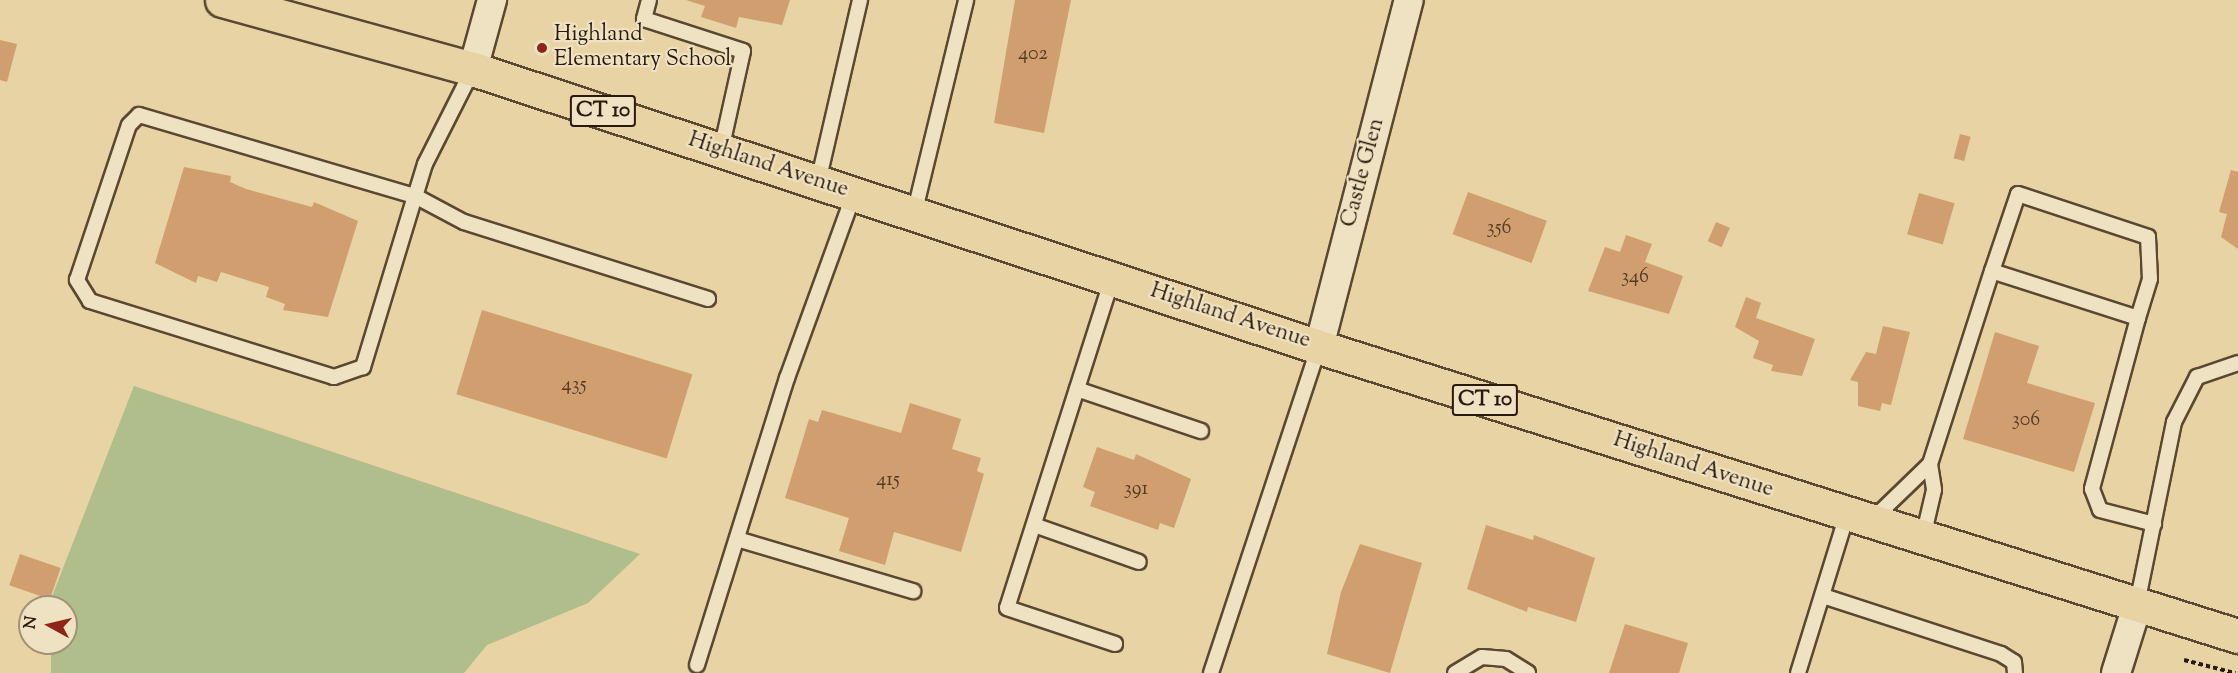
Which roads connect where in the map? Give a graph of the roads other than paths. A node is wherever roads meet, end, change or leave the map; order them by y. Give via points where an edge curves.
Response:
1 (222, 0) edge
2 (492, 0) edge
3 (649, 0) edge
4 (860, 0) edge
5 (966, 0) edge
6 (1409, 0) edge
7 (473, 69) junction
8 (721, 150) junction
9 (818, 182) junction
10 (854, 194) junction
11 (415, 196) junction
12 (914, 214) junction
13 (1992, 271) junction
14 (1112, 279) junction
15 (708, 299) dead end
16 (2138, 318) junction
17 (1318, 347) junction
18 (2238, 363) edge
19 (1077, 389) junction
20 (1201, 431) dead end
21 (1930, 464) junction
22 (1858, 519) junction
23 (2154, 524) junction
24 (1034, 525) junction
25 (737, 539) junction
26 (1922, 539) junction
27 (1140, 562) dead end
28 (913, 591) dead end
29 (1823, 596) junction
30 (2137, 606) junction
31 (2238, 636) edge
32 (1115, 644) dead end
33 (697, 665) dead end
34 (1211, 673) edge
35 (1455, 673) edge
36 (1528, 673) edge
37 (1798, 673) edge
38 (2015, 673) edge
39 (2116, 673) edge

1 - 7 highway, Highland Avenue / CT 10
2 - 7 street
3 - 8 lane via 644,19 743,51
4 - 9 lane
5 - 12 lane
6 - 17 street, Castle Glen
7 - 8 highway, Highland Avenue / CT 10
7 - 11 lane
8 - 9 highway, Highland Avenue / CT 10
9 - 10 highway, Highland Avenue / CT 10
10 - 12 highway, Highland Avenue / CT 10
10 - 25 lane via 787,378
11 - 11 lane via 363,367 334,377 90,301 77,280 129,125 139,115
11 - 15 lane via 464,222
12 - 14 highway, Highland Avenue / CT 10
13 - 16 lane
13 - 16 lane via 2018,194 2148,237 2150,279
13 - 21 lane
14 - 17 highway, Highland Avenue / CT 10
14 - 19 lane
16 - 23 lane via 2092,489 2100,510
17 - 22 highway, Highland Avenue / CT 10
17 - 34 lane
18 - 23 lane via 2197,377 2174,422
19 - 20 lane
19 - 24 lane
21 - 22 lane
21 - 26 lane via 1934,490
22 - 26 highway, Highland Avenue / CT 10
22 - 29 lane
23 - 30 lane
24 - 27 lane
24 - 32 lane via 1007,608
25 - 28 lane
25 - 33 lane
26 - 30 highway, Highland Avenue / CT 10
29 - 37 lane
29 - 38 lane via 2001,654 2014,662
30 - 31 highway, Highland Avenue / CT 10
30 - 39 street
35 - 36 lane via 1482,657 1506,659

